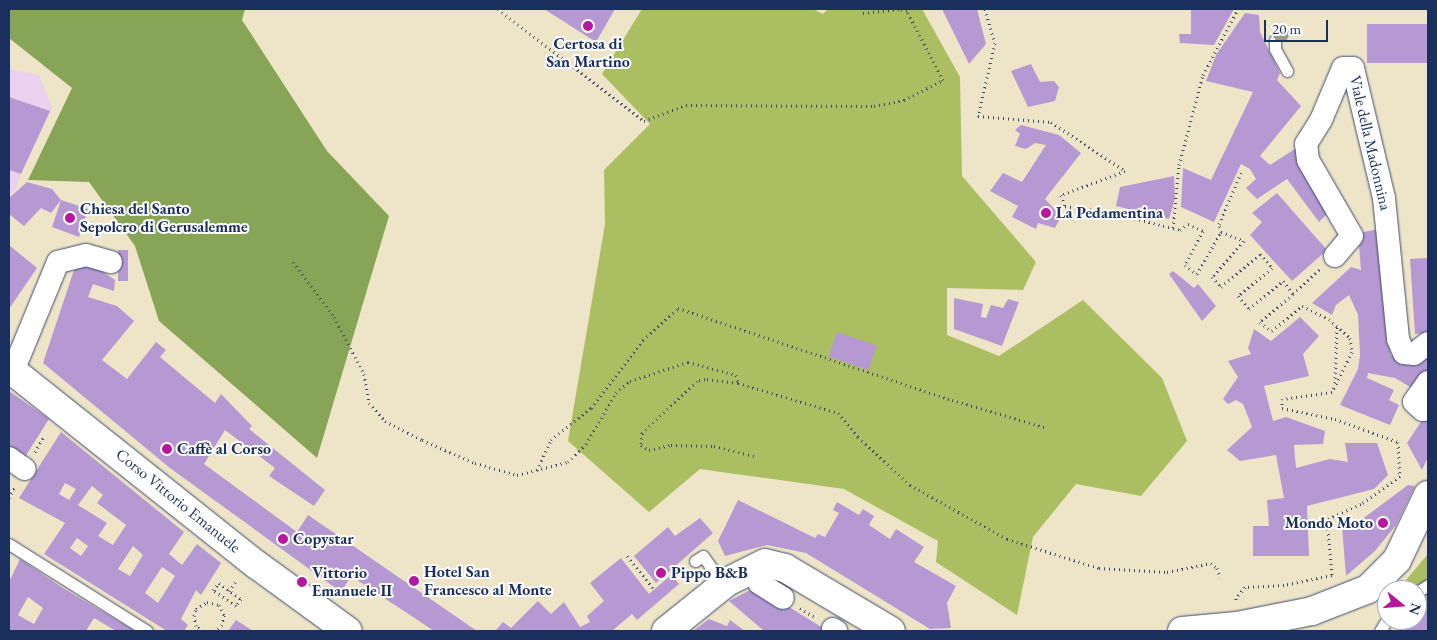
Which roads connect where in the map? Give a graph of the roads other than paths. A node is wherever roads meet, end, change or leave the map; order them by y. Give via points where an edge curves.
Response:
1 (1275, 40) dead end
2 (1287, 71) dead end
3 (1330, 261) road end
4 (111, 262) dead end
5 (1428, 343) edge
6 (11, 369) edge
7 (1428, 382) edge
8 (1428, 403) edge
9 (1428, 495) edge
10 (9, 544) edge
11 (695, 561) dead end
12 (759, 583) dead end
13 (723, 585) junction
14 (783, 598) road end
15 (147, 631) edge
16 (348, 631) edge
17 (666, 631) edge
18 (891, 631) edge
19 (1182, 631) edge

1 - 2 lane via 1275,49
3 - 5 street, Viale della Madonnina via 1352,236 1308,160 1306,144 1321,120 1343,68 1353,68 1384,198 1398,339 1404,354 1414,354
4 - 6 street via 86,255 58,262
6 - 16 main road, Corso Vittorio Emanuele via 257,565
7 - 8 street via 1414,402 1424,410
9 - 19 main road via 1397,560 1368,589 1312,611 1237,626
10 - 15 lane
11 - 13 lane via 703,556
12 - 14 street
13 - 17 main road
13 - 18 main road via 755,565 773,563

